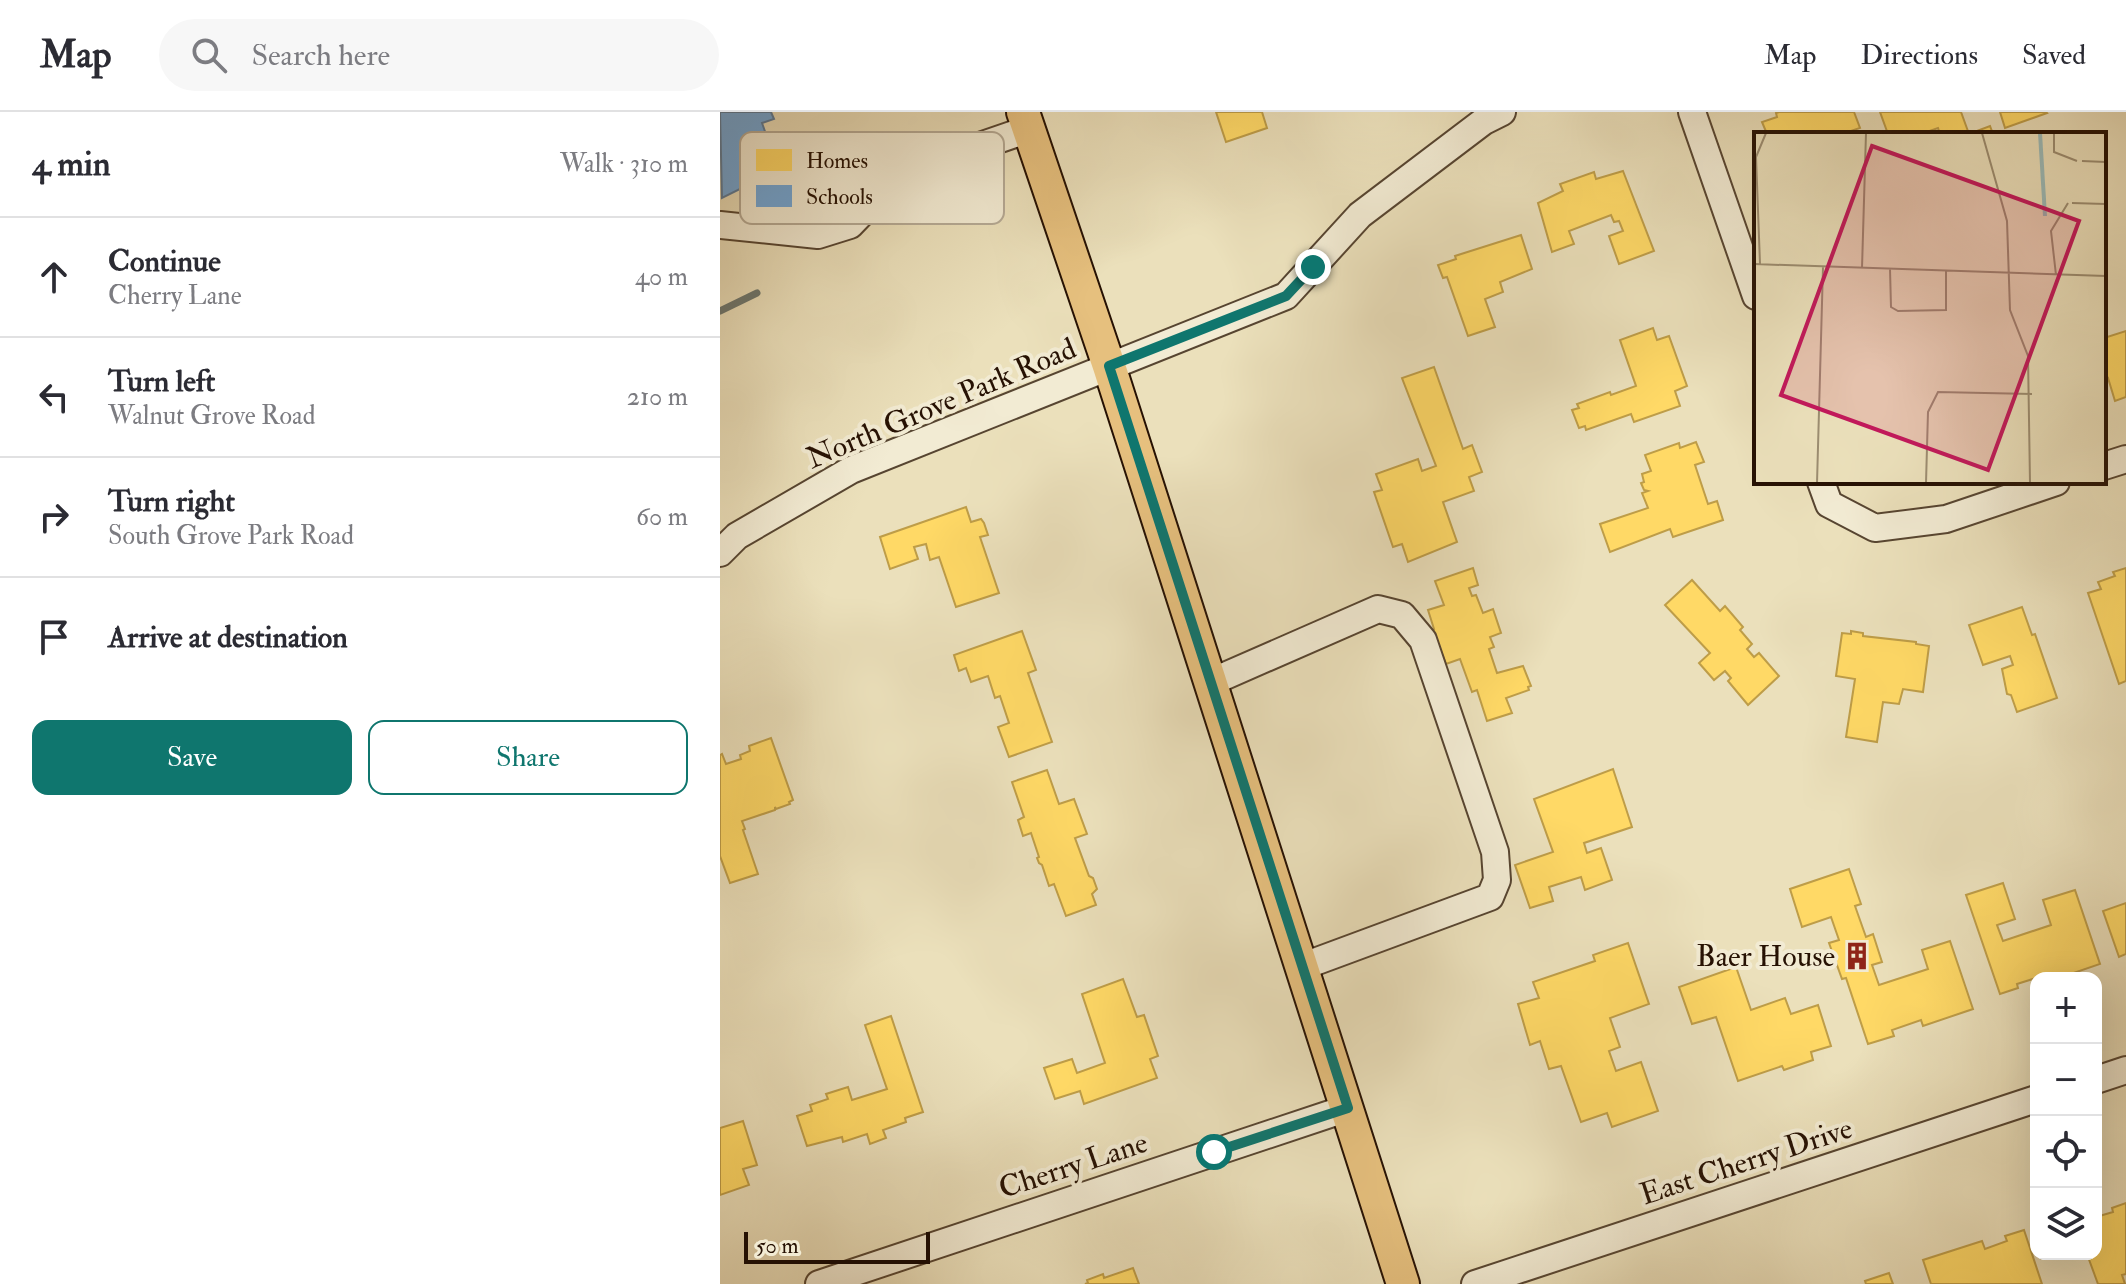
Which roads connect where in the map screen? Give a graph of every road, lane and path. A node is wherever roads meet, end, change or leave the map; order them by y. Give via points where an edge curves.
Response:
1 (1502, 112) edge
2 (1692, 112) edge
3 (1026, 121) edge
4 (1000, 132) edge
5 (851, 224) edge
6 (720, 225) edge
7 (1754, 290) edge
8 (1109, 366) junction
9 (2126, 459) edge
10 (2106, 465) edge
11 (1822, 484) edge
12 (2050, 484) edge
13 (720, 553) edge
14 (1209, 683) junction
15 (1301, 967) junction
16 (2126, 1070) edge
17 (2102, 1078) edge
18 (2030, 1101) edge
19 (1348, 1108) junction
20 (819, 1284) edge
21 (1403, 1284) edge
22 (1475, 1284) edge

1 - 8 street, North Grove Park Road via 1360,215 1286,296
2 - 7 street
3 - 4 street
3 - 8 main road
5 - 6 street via 818,235
8 - 13 street, North Grove Park Road via 851,470 737,536
8 - 14 main road
9 - 10 street
11 - 12 street via 1829,504 1875,528 1946,519
14 - 15 main road
14 - 15 street via 1378,609 1402,615 1423,640 1495,852 1497,880 1490,897
15 - 19 main road
16 - 17 street
18 - 22 street, East Cherry Drive
19 - 20 street, Cherry Lane
19 - 21 main road

